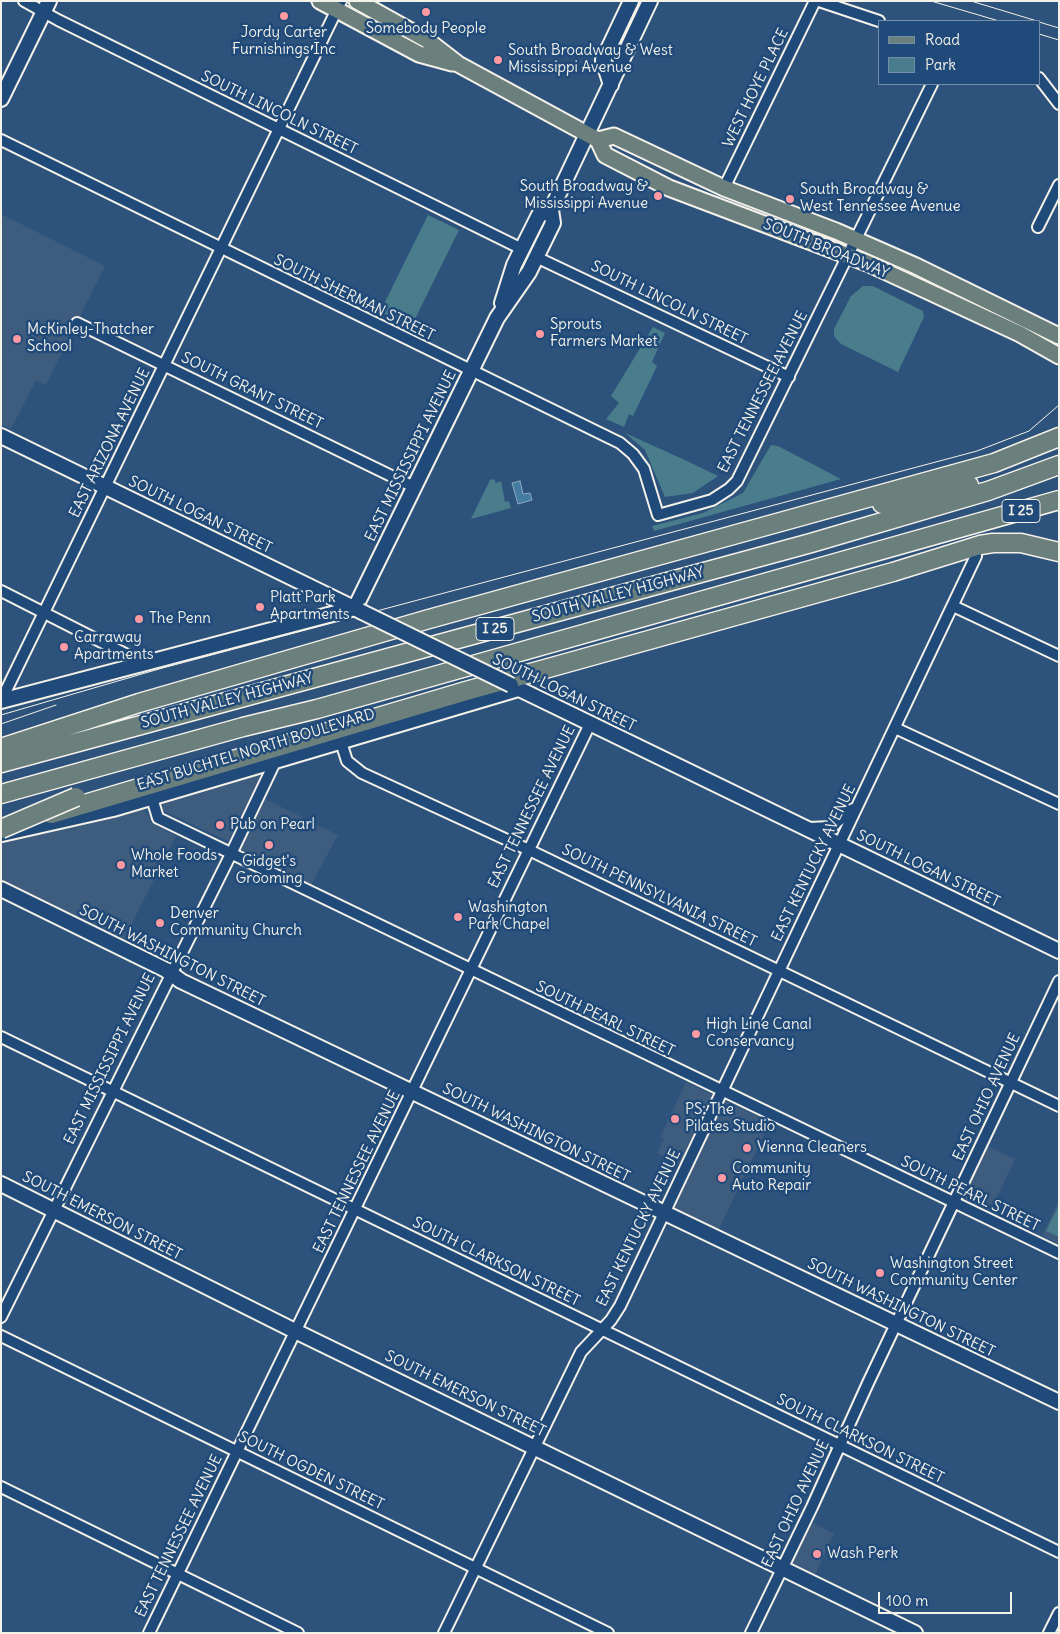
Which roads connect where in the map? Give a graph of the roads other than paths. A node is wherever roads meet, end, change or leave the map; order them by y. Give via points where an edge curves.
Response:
1 (24, 1) edge
2 (320, 1) edge
3 (357, 1) edge
4 (632, 1) edge
5 (650, 1) edge
6 (817, 1) edge
7 (339, 5) edge
8 (46, 7) edge
9 (878, 21) edge
10 (458, 64) junction
11 (1040, 79) edge
12 (610, 85) junction
13 (932, 85) edge
14 (1, 98) edge
15 (1059, 104) edge
16 (279, 130) junction
17 (592, 137) junction
18 (1, 140) edge
19 (1059, 186) edge
20 (724, 188) junction
21 (545, 213) junction
22 (1038, 227) dead end
23 (856, 240) junction
24 (221, 248) junction
25 (522, 250) junction
26 (848, 256) junction
27 (536, 257) junction
28 (498, 318) junction
29 (77, 323) dead end
30 (1059, 336) edge
31 (1059, 356) edge
32 (164, 366) junction
33 (471, 371) junction
34 (789, 377) junction
35 (1, 436) edge
36 (1059, 437) edge
37 (1059, 460) edge
38 (1059, 465) edge
39 (414, 487) junction
40 (105, 488) junction
41 (1059, 500) edge
42 (658, 515) joint
43 (722, 538) junction
44 (1059, 552) edge
45 (976, 556) dead end
46 (1, 591) edge
47 (953, 606) junction
48 (358, 610) junction
49 (44, 612) junction
50 (429, 619) junction
51 (537, 645) junction
52 (1059, 656) edge
53 (143, 662) junction
54 (515, 687) junction
55 (1, 701) edge
56 (590, 724) junction
57 (895, 728) junction
58 (1, 735) edge
59 (341, 742) junction
60 (1, 748) edge
61 (275, 762) junction
62 (1, 763) edge
63 (1, 794) edge
64 (152, 798) junction
65 (860, 804) junction
66 (1059, 804) edge
67 (1, 824) edge
68 (804, 826) junction
69 (1, 829) edge
70 (1, 834) edge
71 (840, 844) junction
72 (529, 850) junction
73 (231, 854) junction
74 (1, 889) edge
75 (1059, 951) edge
76 (471, 970) junction
77 (779, 971) junction
78 (171, 974) junction
79 (1059, 981) edge
80 (1, 1037) edge
81 (1011, 1083) junction
82 (112, 1091) junction
83 (412, 1091) junction
84 (722, 1091) junction
85 (1059, 1106) edge
86 (1, 1184) edge
87 (954, 1202) junction
88 (54, 1210) junction
89 (355, 1210) junction
90 (664, 1212) junction
91 (1059, 1253) edge
92 (1, 1317) edge
93 (896, 1324) junction
94 (295, 1330) junction
95 (602, 1330) junction
96 (1, 1336) edge
97 (1059, 1402) edge
98 (840, 1445) junction
99 (536, 1446) junction
100 (237, 1452) junction
101 (1, 1487) edge
102 (1059, 1552) edge
103 (476, 1568) junction
104 (783, 1569) junction
105 (177, 1575) junction
106 (1059, 1613) edge
107 (149, 1633) edge
108 (298, 1633) edge
109 (444, 1633) edge
110 (608, 1633) edge
111 (751, 1633) edge
112 (915, 1633) edge
113 (1049, 1633) edge

1 - 8 street, SOUTH LINCOLN STREET
2 - 7 main road, SOUTH BROADWAY
3 - 10 main road, SOUTH BROADWAY via 426,40
4 - 12 street via 603,60
5 - 12 street, EAST MISSISSIPPI AVENUE
6 - 9 street
6 - 20 street, WEST HOYE PLACE
7 - 10 main road, SOUTH BROADWAY via 419,54
7 - 16 street, EAST ARIZONA AVENUE
8 - 14 street
8 - 16 street, SOUTH LINCOLN STREET
10 - 17 main road, SOUTH BROADWAY
11 - 15 street
12 - 17 street, EAST MISSISSIPPI AVENUE
13 - 23 street, EAST TENNESSEE AVENUE
16 - 24 street, EAST ARIZONA AVENUE
16 - 25 street, SOUTH LINCOLN STREET
17 - 20 main road, SOUTH BROADWAY via 614,136
17 - 21 street, EAST MISSISSIPPI AVENUE
17 - 26 main road, SOUTH BROADWAY via 606,155 669,188
18 - 24 street, SOUTH SHERMAN STREET
19 - 22 street
20 - 23 main road, SOUTH BROADWAY
21 - 25 street, EAST MISSISSIPPI AVENUE
21 - 27 street, EAST MISSISSIPPI AVENUE via 553,223
23 - 26 street, EAST TENNESSEE AVENUE
23 - 30 main road, SOUTH BROADWAY
24 - 32 street, EAST ARIZONA AVENUE
24 - 33 street, SOUTH SHERMAN STREET
25 - 28 street, EAST MISSISSIPPI AVENUE via 514,265
26 - 31 main road, SOUTH BROADWAY via 1020,334
26 - 34 street, EAST TENNESSEE AVENUE
27 - 28 street, EAST MISSISSIPPI AVENUE
27 - 34 street, SOUTH LINCOLN STREET
28 - 33 street, EAST MISSISSIPPI AVENUE
29 - 32 street, SOUTH GRANT STREET
32 - 39 street, SOUTH GRANT STREET
32 - 40 street, EAST ARIZONA AVENUE
33 - 39 street, EAST MISSISSIPPI AVENUE
33 - 42 street, SOUTH SHERMAN STREET via 612,438 626,448 638,460 648,478
34 - 42 street, EAST TENNESSEE AVENUE via 744,468 730,489 703,504
35 - 40 street, SOUTH LOGAN STREET
36 - 43 highway via 994,463
37 - 43 highway via 926,496
38 - 62 highway, SOUTH VALLEY HIGHWAY / I 25 via 944,504 811,543
39 - 48 street, EAST MISSISSIPPI AVENUE
40 - 48 street, SOUTH LOGAN STREET
40 - 49 street, EAST ARIZONA AVENUE
41 - 51 highway, SOUTH VALLEY HIGHWAY / I 25
43 - 50 highway
44 - 67 highway via 1015,542 980,545 466,691 79,806
45 - 47 street, EAST KENTUCKY AVENUE
46 - 49 street
47 - 52 street
47 - 57 street, EAST KENTUCKY AVENUE
48 - 53 street
48 - 54 street, SOUTH LOGAN STREET, bridge
49 - 53 street
49 - 55 street, EAST ARIZONA AVENUE
50 - 58 highway via 229,667
50 - 60 highway
51 - 63 highway, SOUTH VALLEY HIGHWAY / I 25 via 317,709
51 - 69 highway, bridge via 515,664 76,797
53 - 55 street
54 - 56 street, SOUTH LOGAN STREET
54 - 59 street, EAST BUCHTEL NORTH BOULEVARD
56 - 68 street, SOUTH LOGAN STREET
56 - 72 street, EAST TENNESSEE AVENUE
57 - 65 street, EAST KENTUCKY AVENUE
57 - 66 street
59 - 61 street, EAST BUCHTEL NORTH BOULEVARD
59 - 72 street, SOUTH PENNSYLVANIA STREET via 347,761 355,769
61 - 64 street, EAST BUCHTEL NORTH BOULEVARD
61 - 73 street, EAST MISSISSIPPI AVENUE
64 - 70 street, EAST BUCHTEL NORTH BOULEVARD via 85,817
64 - 73 street, SOUTH PEARL STREET via 158,818
65 - 68 street via 831,827
65 - 71 street, EAST KENTUCKY AVENUE
68 - 71 street, SOUTH LOGAN STREET
71 - 75 street, SOUTH LOGAN STREET
71 - 77 street, EAST KENTUCKY AVENUE
72 - 76 street, EAST TENNESSEE AVENUE
72 - 77 street, SOUTH PENNSYLVANIA STREET
73 - 76 street, SOUTH PEARL STREET
73 - 78 street, EAST MISSISSIPPI AVENUE
74 - 78 street, SOUTH WASHINGTON STREET
76 - 83 street, EAST TENNESSEE AVENUE
76 - 84 street, SOUTH PEARL STREET
77 - 81 street, SOUTH PENNSYLVANIA STREET
77 - 84 street, EAST KENTUCKY AVENUE
78 - 82 street, EAST MISSISSIPPI AVENUE
78 - 83 street, SOUTH WASHINGTON STREET
79 - 81 street, EAST OHIO AVENUE
80 - 82 street, SOUTH CLARKSON STREET
81 - 85 street, SOUTH PENNSYLVANIA STREET
81 - 87 street, EAST OHIO AVENUE
82 - 88 street, EAST MISSISSIPPI AVENUE
82 - 89 street, SOUTH CLARKSON STREET
83 - 89 street, EAST TENNESSEE AVENUE
83 - 90 street, SOUTH WASHINGTON STREET
84 - 87 street, SOUTH PEARL STREET
84 - 90 street, EAST KENTUCKY AVENUE
86 - 88 street, SOUTH EMERSON STREET
87 - 91 street, SOUTH PEARL STREET
87 - 93 street, EAST OHIO AVENUE
88 - 92 street, EAST MISSISSIPPI AVENUE
88 - 94 street, SOUTH EMERSON STREET
89 - 94 street, EAST TENNESSEE AVENUE
89 - 95 street, SOUTH CLARKSON STREET
90 - 93 street, SOUTH WASHINGTON STREET
90 - 95 street, EAST KENTUCKY AVENUE via 620,1306
93 - 97 street, SOUTH WASHINGTON STREET
93 - 98 street, EAST OHIO AVENUE
94 - 99 street, SOUTH EMERSON STREET
94 - 100 street, EAST TENNESSEE AVENUE
95 - 98 street, SOUTH CLARKSON STREET
95 - 99 street, EAST KENTUCKY AVENUE via 581,1352
96 - 100 street, SOUTH OGDEN STREET
98 - 102 street, SOUTH CLARKSON STREET
98 - 104 street, EAST OHIO AVENUE
99 - 103 street, EAST KENTUCKY AVENUE
99 - 104 street, SOUTH EMERSON STREET
100 - 103 street, SOUTH OGDEN STREET
100 - 105 street, EAST TENNESSEE AVENUE
101 - 105 street
103 - 109 street, EAST KENTUCKY AVENUE
103 - 110 street, SOUTH OGDEN STREET
104 - 111 street, EAST OHIO AVENUE
104 - 112 street, SOUTH EMERSON STREET
105 - 107 street, EAST TENNESSEE AVENUE
105 - 108 street
106 - 113 street

